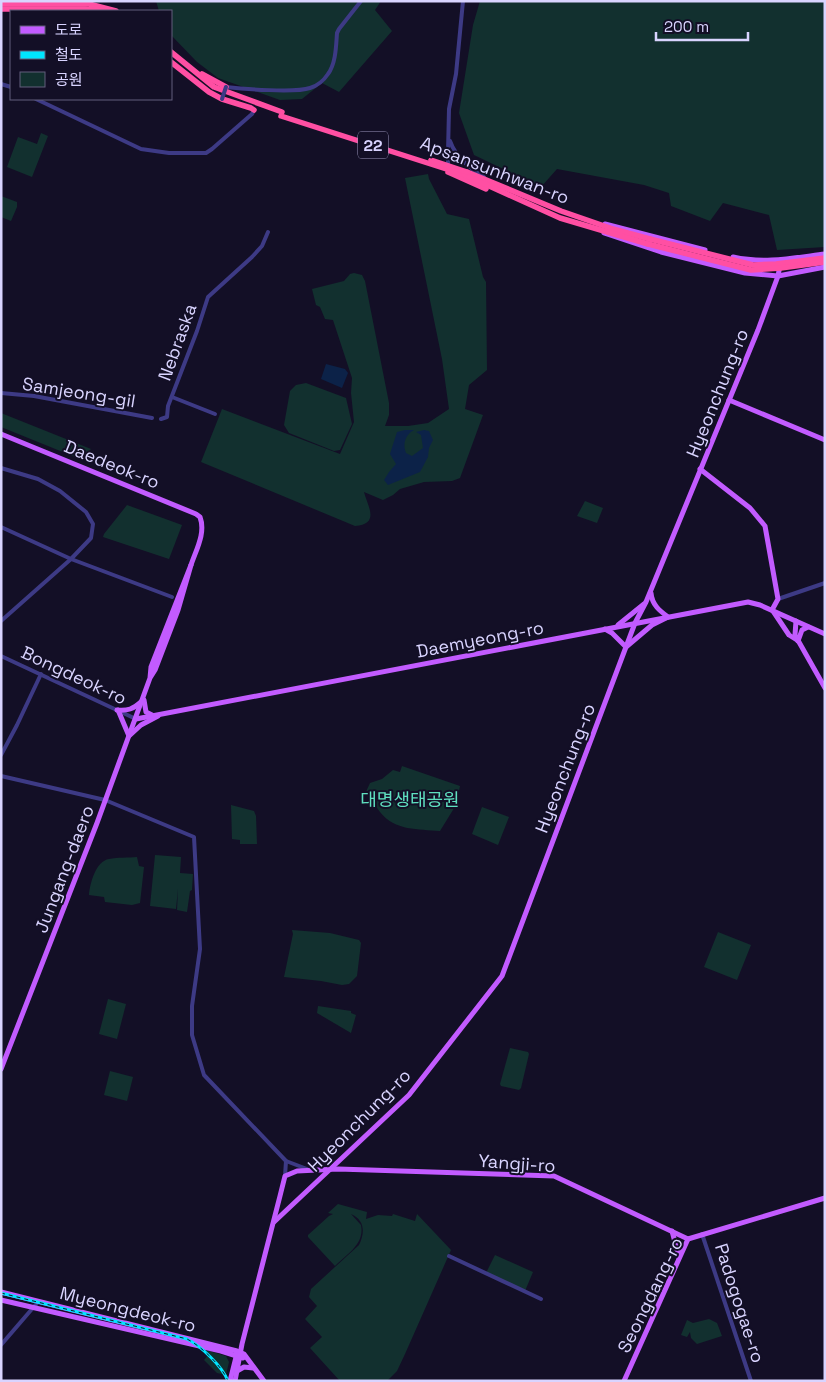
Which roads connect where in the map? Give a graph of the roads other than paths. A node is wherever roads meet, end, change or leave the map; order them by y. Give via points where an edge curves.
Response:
1 (361, 1) edge
2 (463, 1) edge
3 (1, 4) edge
4 (1, 9) edge
5 (94, 10) edge
6 (113, 10) edge
7 (172, 51) edge
8 (172, 51) edge
9 (172, 58) edge
10 (172, 63) edge
11 (226, 87) junction
12 (222, 99) junction
13 (38, 100) edge
14 (254, 110) joint
15 (281, 114) junction
16 (449, 138) junction
17 (448, 152) junction
18 (455, 152) junction
19 (448, 172) joint
20 (466, 174) junction
21 (490, 181) junction
22 (528, 204) junction
23 (590, 223) junction
24 (268, 232) dead end
25 (649, 241) junction
26 (825, 254) edge
27 (825, 258) edge
28 (781, 260) junction
29 (825, 262) edge
30 (825, 267) edge
31 (778, 276) junction
32 (1, 394) edge
33 (172, 397) junction
34 (728, 400) junction
35 (215, 414) dead end
36 (152, 418) dead end
37 (161, 419) dead end
38 (1, 434) edge
39 (825, 440) edge
40 (1, 468) edge
41 (700, 469) junction
42 (1, 527) edge
43 (202, 528) joint
44 (70, 559) junction
45 (825, 583) edge
46 (651, 590) junction
47 (172, 597) dead end
48 (778, 599) junction
49 (646, 602) junction
50 (773, 610) junction
51 (668, 617) junction
52 (1, 621) edge
53 (796, 621) junction
54 (635, 623) junction
55 (616, 627) junction
56 (808, 627) junction
57 (605, 629) junction
58 (825, 634) edge
59 (798, 640) junction
60 (626, 647) junction
61 (1, 656) edge
62 (41, 674) junction
63 (825, 688) edge
64 (143, 699) junction
65 (117, 710) junction
66 (160, 714) junction
67 (152, 715) junction
68 (136, 718) junction
69 (129, 736) junction
70 (1, 755) edge
71 (1, 776) edge
72 (105, 800) junction
73 (1, 1069) edge
74 (286, 1161) junction
75 (330, 1169) junction
76 (312, 1170) junction
77 (304, 1171) junction
78 (286, 1176) junction
79 (315, 1183) junction
80 (280, 1196) junction
81 (825, 1198) edge
82 (293, 1203) junction
83 (274, 1222) junction
84 (672, 1231) junction
85 (702, 1234) junction
86 (688, 1239) junction
87 (449, 1256) dead end
88 (680, 1258) junction
89 (1, 1292) edge
90 (542, 1299) dead end
91 (1, 1300) edge
92 (38, 1302) junction
93 (33, 1308) junction
94 (1, 1345) edge
95 (240, 1355) junction
96 (253, 1368) junction
97 (237, 1371) junction
98 (230, 1381) edge
99 (235, 1381) edge
100 (264, 1381) edge
101 (624, 1381) edge
102 (751, 1381) edge

1 - 11 street via 337,33 332,68 324,80 311,88 297,90
2 - 16 street, Apsansunhwan-ro via 457,67 449,109
3 - 6 highway via 87,4
4 - 5 highway
7 - 11 highway via 202,74
8 - 15 highway, Apsansunhwan-ro / 22 via 214,87
9 - 15 highway, Apsansunhwan-ro / 22 via 212,89
10 - 12 highway
11 - 12 street, bridge
12 - 14 highway
13 - 14 street via 141,149 169,153 206,153
15 - 20 highway, Apsansunhwan-ro / 22, bridge
16 - 17 street, Apsansunhwan-ro
16 - 18 street
17 - 18 street
17 - 19 street, Apsansunhwan-ro
18 - 21 street via 468,167
19 - 22 highway
20 - 21 highway, Apsansunhwan-ro / 22
20 - 22 highway, Apsansunhwan-ro / 22
21 - 23 highway, Apsansunhwan-ro / 22
22 - 23 highway, Apsansunhwan-ro / 22 via 560,218
23 - 25 highway, Apsansunhwan-ro / 22
23 - 28 main road via 750,261
23 - 31 main road via 612,237 661,252 737,271
24 - 33 street, Nebraska via 252,257 208,296
25 - 27 highway, Apsansunhwan-ro / 22, bridge via 753,265
25 - 29 highway, Apsansunhwan-ro / 22, bridge via 751,270
26 - 28 main road
28 - 31 main road, Hyeonchung-ro
30 - 31 main road
31 - 34 main road, Hyeonchung-ro
32 - 36 street, Samjeong-gil
33 - 35 street
33 - 37 street, Nebraska via 167,416
34 - 39 main road
34 - 41 main road, Hyeonchung-ro
38 - 43 main road, Daedeok-ro via 189,510 200,517
40 - 44 street via 38,479 60,491 86,512 93,524 91,538
41 - 46 main road, Hyeonchung-ro
41 - 48 main road via 750,508 765,526
42 - 44 street
43 - 64 main road, Jungang-daero via 178,610
44 - 47 street
44 - 52 street
45 - 48 street
46 - 49 main road, Hyeonchung-ro
46 - 51 main road via 651,600
48 - 50 main road
49 - 54 main road, Hyeonchung-ro
49 - 55 main road
50 - 51 main road, Daemyeong-ro via 748,602
50 - 53 main road, Daemyeong-ro
50 - 59 main road via 789,635
51 - 54 main road, Daemyeong-ro
51 - 60 main road via 652,625
53 - 56 main road, Daemyeong-ro
53 - 59 main road
54 - 55 main road, Daemyeong-ro
54 - 60 main road, Hyeonchung-ro
55 - 57 main road, Daemyeong-ro
56 - 58 main road, Daemyeong-ro
56 - 59 main road via 802,630
57 - 60 main road
57 - 66 main road, Daemyeong-ro
59 - 63 main road
60 - 75 main road, Hyeonchung-ro via 502,976 409,1095
61 - 62 street, Bongdeok-ro
62 - 65 street, Bongdeok-ro
62 - 70 street
64 - 65 main road via 134,708
64 - 67 main road via 146,712
64 - 68 main road, Jungang-daero
65 - 68 street, Bongdeok-ro
65 - 69 main road
66 - 67 main road, Daemyeong-ro
66 - 69 main road
67 - 68 main road, Daemyeong-ro
68 - 69 main road, Jungang-daero
69 - 72 main road, Jungang-daero
71 - 72 street
72 - 73 main road, Jungang-daero
72 - 74 street via 194,837 200,949 192,1006 192,1036 204,1075
74 - 76 street
74 - 78 street
75 - 76 main road, Yangji-ro
75 - 79 main road, Hyeonchung-ro
75 - 84 main road, Yangji-ro via 554,1176
76 - 77 main road, Yangji-ro
77 - 78 main road, Yangji-ro
77 - 79 main road via 314,1174
78 - 80 main road, Hyeonchung-ro
79 - 82 main road, Hyeonchung-ro
80 - 82 main road via 285,1202
80 - 83 main road, Hyeonchung-ro
81 - 85 main road, Seongdang-ro
82 - 83 main road, Hyeonchung-ro
83 - 95 main road, Hyeonchung-ro
84 - 86 main road, Yangji-ro
84 - 88 main road
85 - 86 main road, Seongdang-ro
85 - 102 street, Padogogae-ro
86 - 88 main road, Seongdang-ro
87 - 90 street
88 - 101 main road, Seongdang-ro
89 - 92 main road, Myeongdeok-ro
91 - 93 main road, Myeongdeok-ro
92 - 93 street
92 - 95 main road, Myeongdeok-ro
93 - 94 street
93 - 95 main road, Myeongdeok-ro
95 - 96 main road
95 - 97 main road
95 - 98 main road
96 - 97 main road via 244,1367
96 - 100 main road
97 - 99 main road

